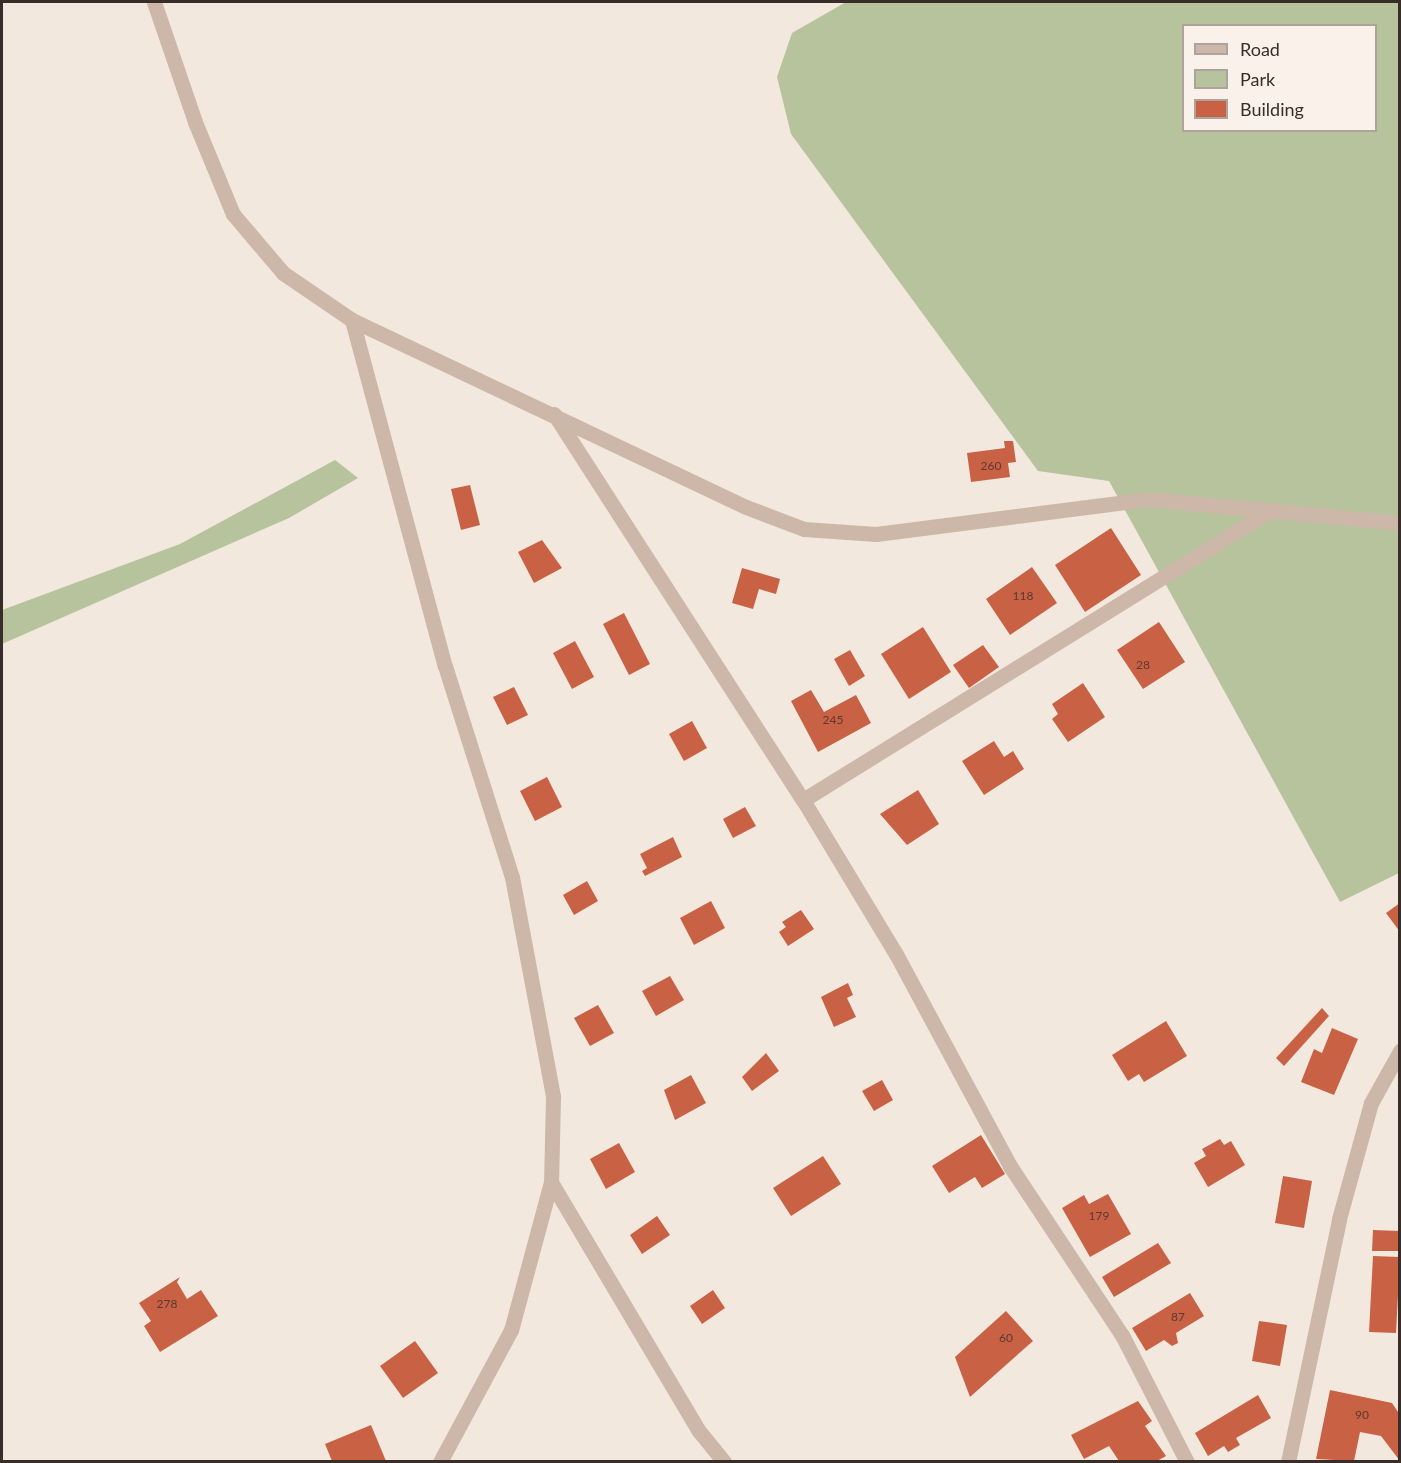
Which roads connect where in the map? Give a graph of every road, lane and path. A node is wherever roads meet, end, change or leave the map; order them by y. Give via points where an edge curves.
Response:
1 (154, 2) edge
2 (352, 320) junction
3 (554, 414) junction
4 (1271, 510) junction
5 (1400, 523) edge
6 (803, 800) junction
7 (1400, 1051) edge
8 (551, 1182) junction
9 (440, 1461) edge
10 (724, 1461) edge
11 (1187, 1461) edge
12 (1288, 1461) edge

1 - 2 street via 195,122 243,232 283,273
2 - 3 street
2 - 8 street via 445,666 512,877 553,1097
3 - 4 street via 746,507 804,529 910,531 1148,499
3 - 6 street
4 - 5 street
4 - 6 street
6 - 11 street via 896,954 1010,1166 1122,1335
7 - 12 street via 1371,1103 1339,1219
8 - 9 street via 511,1330
8 - 10 street via 699,1431

